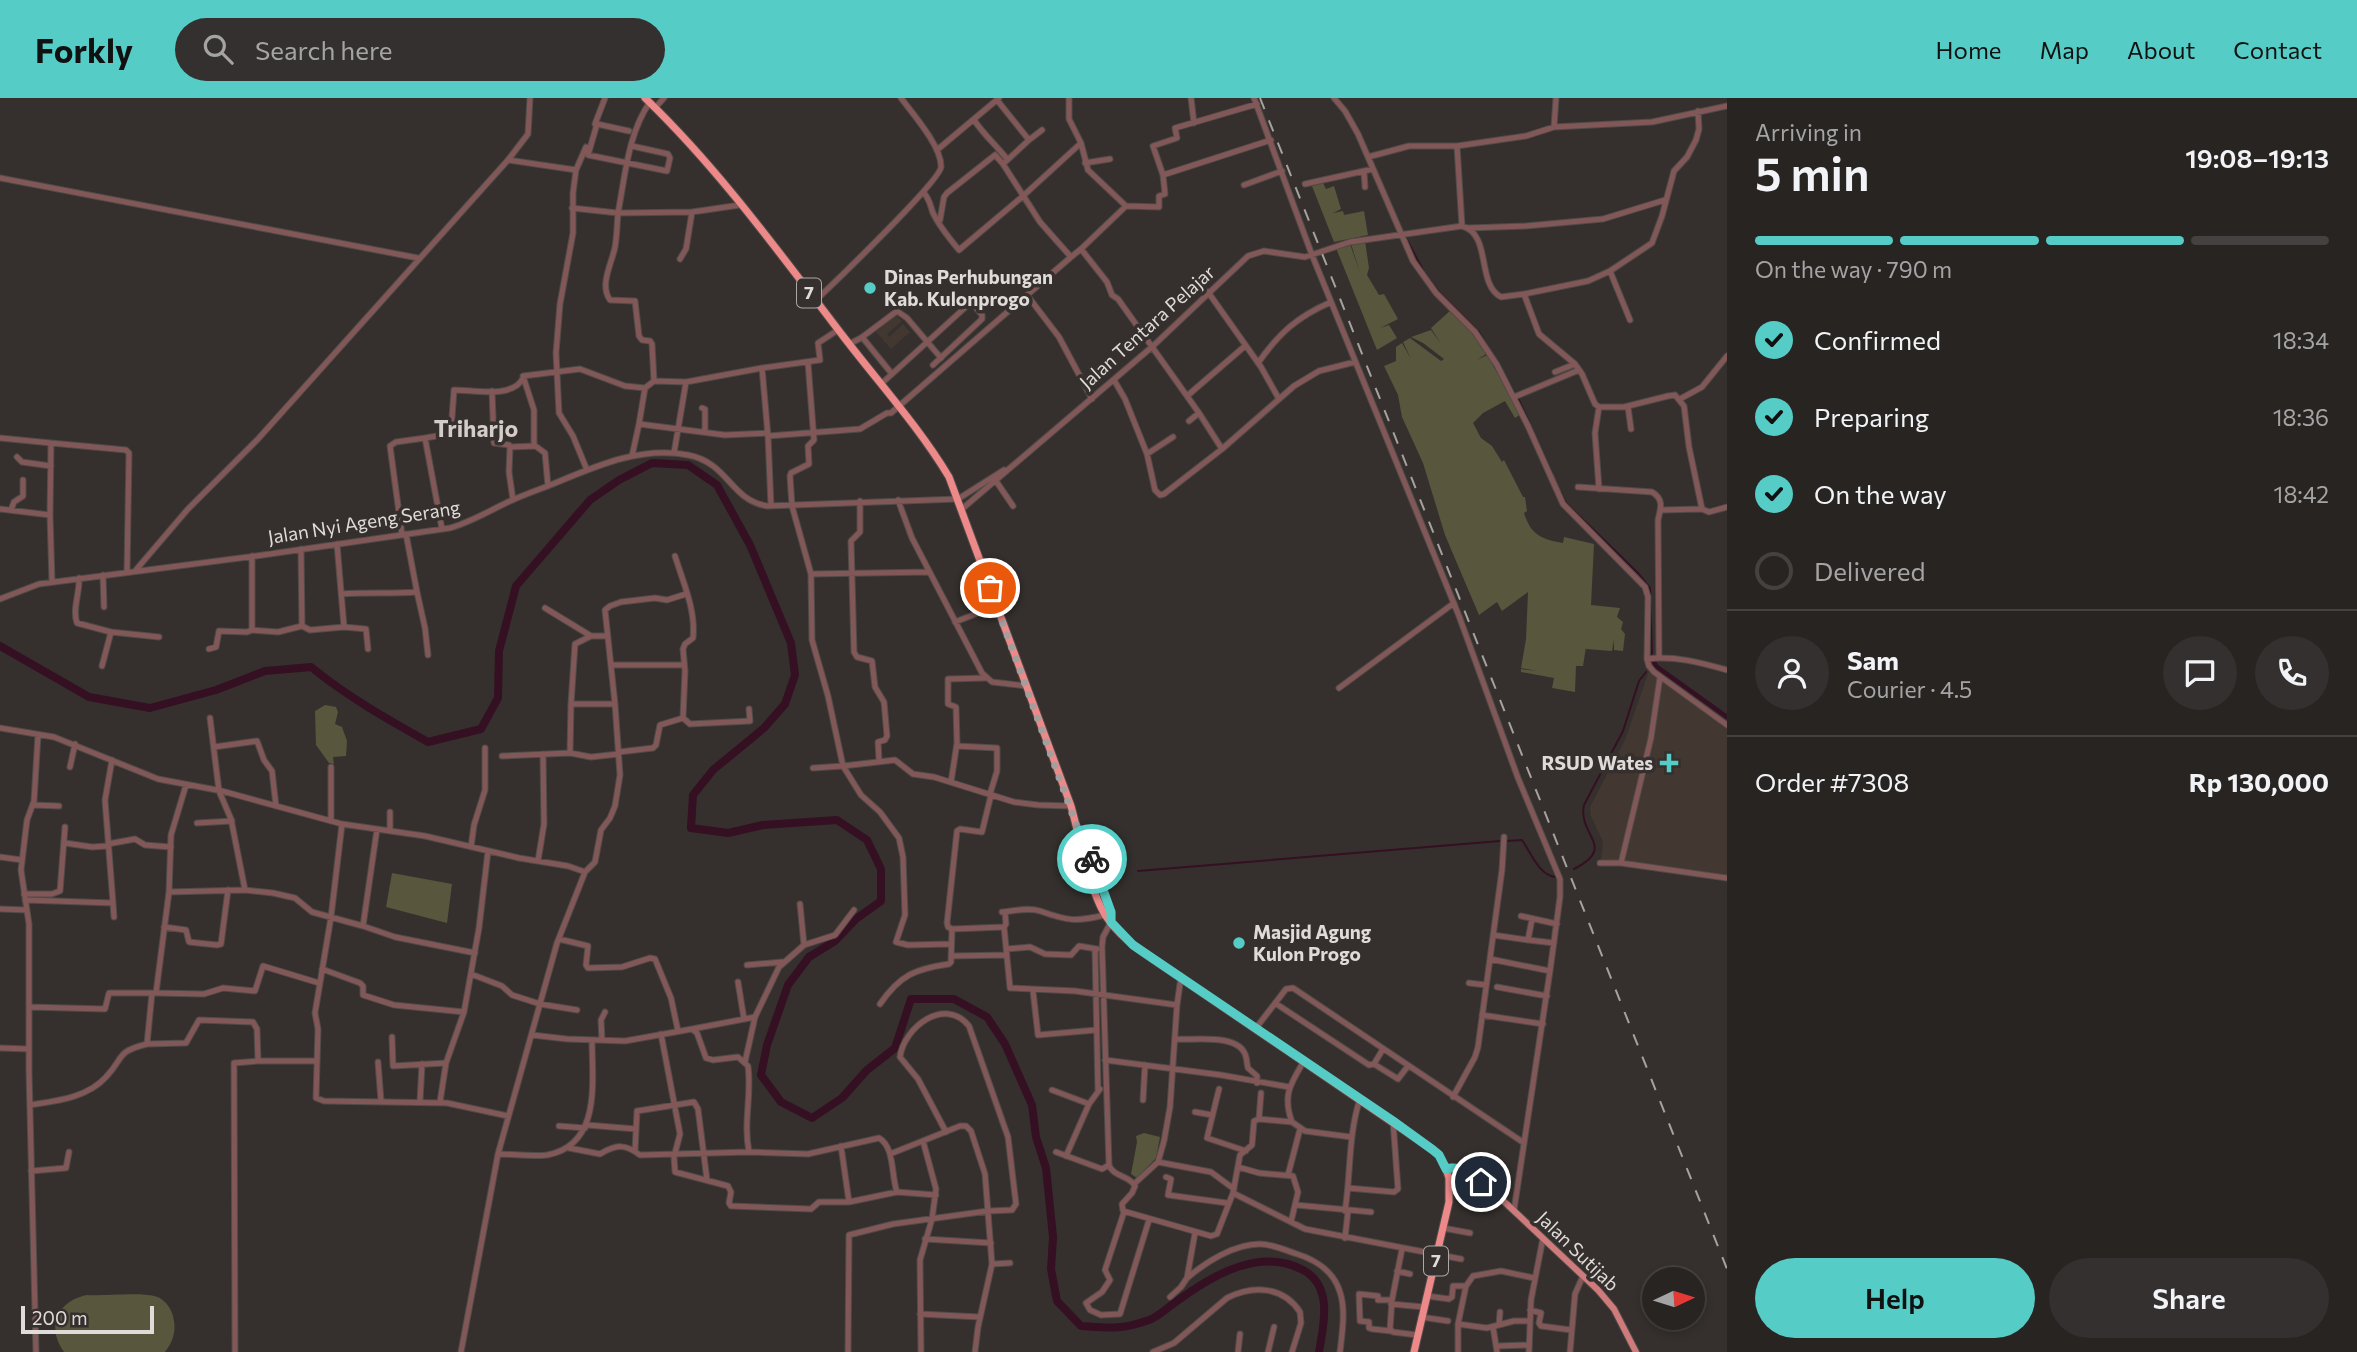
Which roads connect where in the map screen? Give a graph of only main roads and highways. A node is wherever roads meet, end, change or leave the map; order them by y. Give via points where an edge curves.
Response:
1 (650, 103) edge
2 (1076, 824) junction
3 (1111, 922) junction
4 (1446, 1169) junction
5 (1414, 1352) edge
6 (1636, 1352) edge

1 - 2 highway, 7 via 740,205 939,460 962,509
2 - 3 highway, 7
2 - 3 highway, 7 via 1098,917
3 - 4 highway, 7 via 1133,945 1433,1150
4 - 5 highway, 7 via 1449,1202
4 - 6 main road, Jalan Sutijab via 1465,1171 1583,1276 1614,1309

